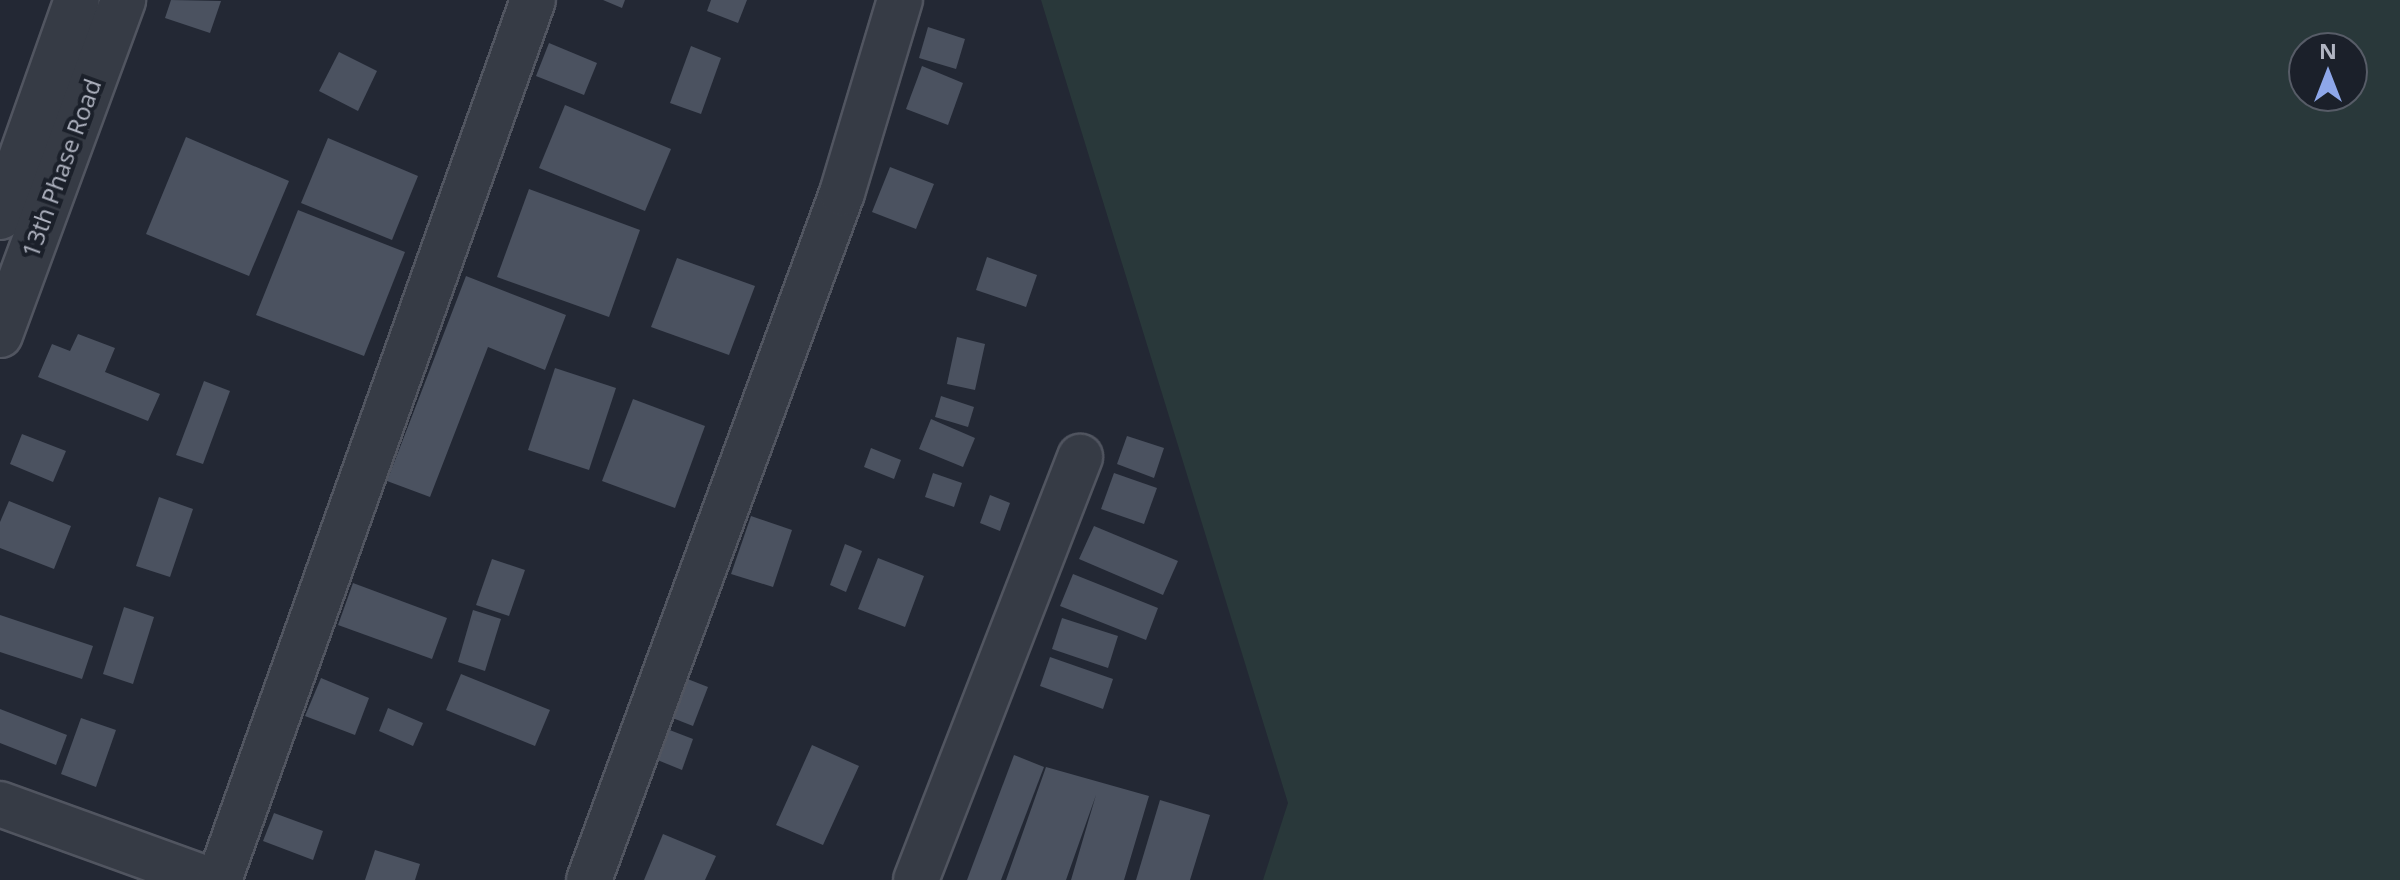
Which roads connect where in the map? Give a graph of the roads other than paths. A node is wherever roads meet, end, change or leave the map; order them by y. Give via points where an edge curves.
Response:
1 (77, 0) edge
2 (123, 0) edge
3 (533, 0) edge
4 (900, 0) edge
5 (0, 217) edge
6 (0, 335) edge
7 (1080, 457) dead end
8 (0, 804) edge
9 (210, 880) edge
10 (219, 880) edge
11 (589, 880) edge
12 (916, 880) edge

1 - 5 street, 13th Phase Road
2 - 6 street, 13th Phase Road
3 - 10 street
4 - 11 street via 842,193
7 - 12 street
8 - 9 street

